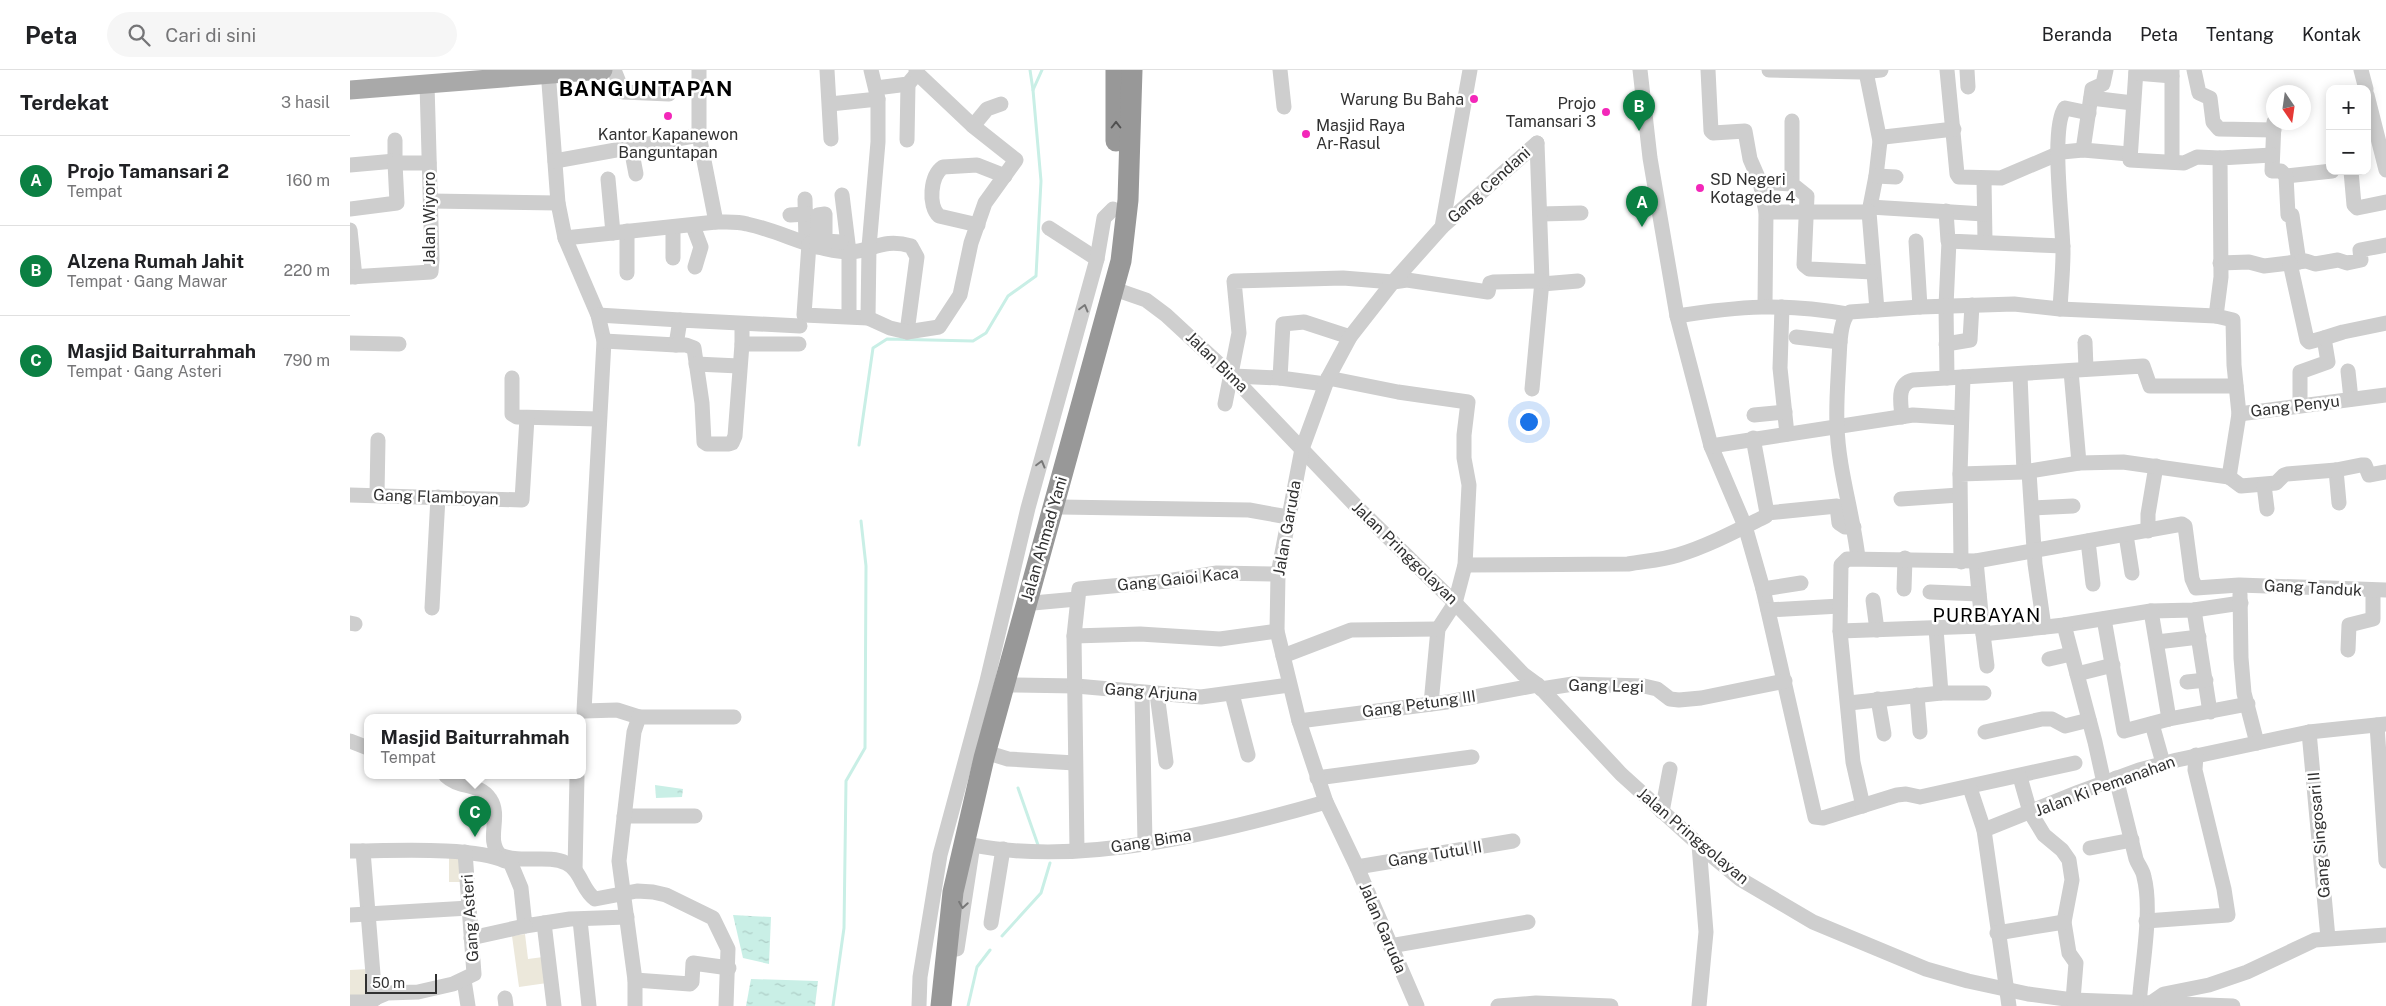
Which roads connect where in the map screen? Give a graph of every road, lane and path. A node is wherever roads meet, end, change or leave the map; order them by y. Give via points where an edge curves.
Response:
1 (603, 70) edge
2 (614, 70) edge
3 (699, 70) edge
4 (827, 70) edge
5 (871, 70) edge
6 (1116, 70) edge
7 (1280, 70) edge
8 (1470, 70) edge
9 (1640, 70) edge
10 (1708, 70) edge
11 (1769, 70) edge
12 (1792, 70) edge
13 (1947, 70) edge
14 (1967, 70) edge
15 (2106, 70) edge
16 (2194, 70) edge
17 (2361, 70) edge
18 (1873, 71) edge
19 (548, 72) edge
20 (2136, 72) edge
21 (2172, 73) edge
22 (914, 76) edge
23 (1132, 80) edge
24 (427, 84) junction
25 (2365, 85) edge
26 (1968, 87) dead end
27 (350, 90) edge
28 (2198, 90) junction
29 (2172, 93) junction
30 (669, 94) dead end
31 (877, 94) junction
32 (2133, 103) junction
33 (830, 104) junction
34 (1001, 104) dead end
35 (2090, 106) junction
36 (1284, 107) dead end
37 (2371, 111) edge
38 (1792, 121) dead end
39 (973, 126) junction
40 (2266, 126) edge
41 (1954, 130) junction
42 (2274, 130) edge
43 (699, 136) junction
44 (831, 139) dead end
45 (396, 140) dead end
46 (907, 140) dead end
47 (1880, 141) junction
48 (631, 148) junction
49 (2082, 150) junction
50 (2058, 154) junction
51 (2129, 154) junction
52 (2272, 155) junction
53 (2220, 158) junction
54 (555, 161) junction
55 (395, 162) junction
56 (2172, 162) junction
57 (429, 163) junction
58 (350, 166) edge
59 (2386, 170) edge
60 (2326, 172) edge
61 (636, 174) dead end
62 (2351, 175) edge
63 (1004, 176) junction
64 (1876, 176) junction
65 (2286, 176) junction
66 (1896, 177) dead end
67 (608, 179) dead end
68 (1984, 179) junction
69 (1760, 182) junction
70 (1792, 184) junction
71 (842, 196) dead end
72 (805, 199) dead end
73 (430, 201) junction
74 (558, 202) junction
75 (2386, 202) edge
76 (350, 209) edge
77 (1113, 209) junction
78 (1869, 210) junction
79 (1806, 211) junction
80 (1946, 211) junction
81 (1581, 212) dead end
82 (1766, 212) junction
83 (807, 214) junction
84 (1540, 214) junction
85 (1984, 214) junction
86 (790, 215) dead end
87 (716, 222) junction
88 (978, 225) junction
89 (673, 226) junction
90 (693, 226) junction
91 (1442, 227) junction
92 (1048, 228) dead end
93 (350, 230) edge
94 (620, 232) junction
95 (565, 238) junction
96 (1916, 241) dead end
97 (1949, 241) junction
98 (1985, 241) junction
99 (810, 244) junction
100 (2386, 245) edge
101 (2063, 246) junction
102 (848, 247) junction
103 (868, 247) junction
104 (673, 258) dead end
105 (1097, 259) junction
106 (2295, 262) junction
107 (2220, 263) junction
108 (695, 267) dead end
109 (1873, 272) junction
110 (627, 273) dead end
111 (353, 277) edge
112 (1578, 280) dead end
113 (1393, 282) junction
114 (1542, 282) junction
115 (1120, 291) junction
116 (1765, 305) junction
117 (1972, 305) junction
118 (1946, 306) junction
119 (1782, 307) junction
120 (1920, 307) junction
121 (2060, 309) junction
122 (1877, 310) junction
123 (1847, 314) junction
124 (598, 315) junction
125 (849, 316) junction
126 (1677, 316) junction
127 (2216, 316) junction
128 (868, 318) junction
129 (680, 320) junction
130 (2386, 323) edge
131 (742, 324) junction
132 (800, 326) dead end
133 (907, 332) junction
134 (1796, 336) dead end
135 (1350, 338) junction
136 (2324, 338) junction
137 (604, 341) junction
138 (1840, 342) junction
139 (2085, 342) dead end
140 (350, 343) edge
141 (400, 344) dead end
142 (742, 344) junction
143 (799, 344) dead end
144 (1946, 344) junction
145 (676, 345) junction
146 (696, 364) junction
147 (739, 366) junction
148 (2086, 369) junction
149 (2071, 371) junction
150 (2348, 372) dead end
151 (1232, 375) junction
152 (2020, 375) junction
153 (1963, 377) junction
154 (512, 378) dead end
155 (1280, 378) junction
156 (1947, 378) junction
157 (1326, 381) junction
158 (2236, 386) junction
159 (1532, 389) dead end
160 (2386, 395) edge
161 (2351, 399) junction
162 (1225, 404) dead end
163 (2300, 405) junction
164 (1785, 412) junction
165 (1075, 413) junction
166 (2239, 414) junction
167 (1754, 415) dead end
168 (1902, 416) junction
169 (527, 418) junction
170 (599, 418) junction
171 (1961, 418) junction
172 (1837, 425) junction
173 (1787, 434) junction
174 (1753, 438) junction
175 (378, 440) dead end
176 (1711, 446) junction
177 (1302, 449) junction
178 (2079, 463) junction
179 (2156, 466) junction
180 (2336, 470) junction
181 (2026, 472) junction
182 (2386, 472) edge
183 (1960, 474) junction
184 (2229, 477) junction
185 (2264, 485) junction
186 (377, 494) junction
187 (1959, 494) junction
188 (350, 495) edge
189 (438, 497) junction
190 (1901, 499) dead end
191 (2339, 503) dead end
192 (1060, 506) junction
193 (2073, 506) dead end
194 (2032, 508) junction
195 (2267, 509) dead end
196 (1767, 513) junction
197 (1288, 517) junction
198 (1745, 526) junction
199 (1854, 527) junction
200 (2148, 531) junction
201 (2126, 535) junction
202 (2088, 541) junction
203 (2034, 549) junction
204 (1858, 558) junction
205 (1905, 558) junction
206 (1976, 561) junction
207 (1961, 562) junction
208 (1465, 566) junction
209 (1278, 574) junction
210 (2132, 574) dead end
211 (1037, 578) junction
212 (1801, 584) dead end
213 (2094, 584) dead end
214 (2240, 585) junction
215 (1763, 589) junction
216 (1904, 589) dead end
217 (2380, 590) edge
218 (1930, 592) dead end
219 (1078, 594) junction
220 (1979, 594) junction
221 (1873, 600) dead end
222 (1455, 602) junction
223 (1034, 603) junction
224 (2241, 604) junction
225 (1840, 606) junction
226 (432, 608) dead end
227 (1768, 610) junction
228 (2194, 610) junction
229 (2151, 611) junction
230 (2104, 619) junction
231 (2064, 625) junction
232 (2044, 627) junction
233 (1438, 629) junction
234 (1936, 629) junction
235 (1877, 630) junction
236 (1982, 630) junction
237 (1277, 631) junction
238 (1840, 631) junction
239 (1074, 636) junction
240 (2199, 637) junction
241 (2157, 642) junction
242 (2348, 650) dead end
243 (2071, 654) junction
244 (1282, 656) junction
245 (2049, 659) dead end
246 (2113, 665) junction
247 (1987, 666) dead end
248 (586, 671) junction
249 (2077, 674) junction
250 (2206, 680) junction
251 (1785, 681) junction
252 (2187, 682) dead end
253 (1289, 684) junction
254 (1012, 685) junction
255 (1076, 686) junction
256 (1540, 687) junction
257 (1149, 693) junction
258 (1941, 693) junction
259 (1984, 693) dead end
260 (1232, 694) junction
261 (1917, 695) junction
262 (1878, 699) junction
263 (1849, 703) junction
264 (1431, 704) junction
265 (2248, 704) junction
266 (2210, 712) junction
267 (579, 714) edge
268 (638, 717) junction
269 (734, 717) dead end
270 (2169, 719) junction
271 (2089, 720) junction
272 (1299, 722) junction
273 (2152, 724) junction
274 (2382, 724) edge
275 (1920, 732) dead end
276 (1985, 732) dead end
277 (2310, 732) junction
278 (1884, 734) dead end
279 (350, 741) edge
280 (2257, 743) junction
281 (364, 746) edge
282 (995, 755) junction
283 (1248, 755) dead end
284 (2196, 755) junction
285 (1472, 757) dead end
286 (1166, 762) dead end
287 (1075, 763) junction
288 (2075, 763) dead end
289 (2163, 763) junction
290 (1670, 770) dead end
291 (2020, 777) junction
292 (1317, 778) junction
293 (450, 779) edge
294 (577, 779) edge
295 (2110, 781) junction
296 (1970, 788) junction
297 (1326, 802) junction
298 (1863, 806) junction
299 (1662, 812) junction
300 (2030, 812) junction
301 (624, 816) junction
302 (695, 816) dead end
303 (1984, 830) junction
304 (2132, 840) junction
305 (1513, 841) dead end
306 (1145, 843) junction
307 (973, 845) junction
308 (1698, 845) junction
309 (2090, 848) dead end
310 (1003, 849) junction
311 (1077, 850) junction
312 (357, 851) edge
313 (465, 852) junction
314 (2386, 861) edge
315 (512, 862) junction
316 (1357, 867) junction
317 (575, 870) junction
318 (624, 893) junction
319 (469, 908) junction
320 (350, 915) edge
321 (367, 915) junction
322 (627, 917) junction
323 (580, 920) junction
324 (2146, 921) junction
325 (1528, 922) dead end
326 (2064, 922) junction
327 (544, 923) junction
328 (991, 923) dead end
329 (525, 926) junction
330 (1997, 933) junction
331 (2386, 935) edge
332 (471, 938) junction
333 (2328, 938) junction
334 (1390, 946) junction
335 (729, 968) junction
336 (464, 980) junction
337 (635, 980) junction
338 (2006, 989) junction
339 (375, 999) junction
340 (396, 1000) edge
341 (2073, 1000) junction
342 (350, 1002) edge
343 (2143, 1004) edge
344 (2190, 1005) edge
345 (468, 1006) edge
346 (554, 1006) edge
347 (589, 1006) edge
348 (635, 1006) edge
349 (726, 1006) edge
350 (919, 1006) edge
351 (929, 1006) edge
352 (941, 1006) edge
353 (951, 1006) edge
354 (1417, 1006) edge
355 (1498, 1006) edge
356 (1611, 1006) edge
357 (1699, 1006) edge
358 (2009, 1006) edge
359 (2233, 1006) edge

1 - 19 main road
2 - 30 street via 623,92
3 - 43 street
4 - 33 street
5 - 31 street
77 -> 6 highway, Jalan Ahmad Yani
7 - 36 street
8 - 91 street
9 - 126 street via 1650,158
10 - 69 street via 1711,131 1745,131 1750,158
11 - 12 street
12 - 18 street
13 - 41 street
14 - 26 street
15 - 35 street via 2103,84 2092,89
16 - 28 street
17 - 25 street
18 - 47 street
19 - 24 main road
19 - 54 street
20 - 21 street
20 - 32 street
21 - 29 street
22 - 31 street
22 - 39 street
22 - 46 street
23 - 115 street via 1138,116 1137,174 1132,235
23 - 165 highway, Jalan Ahmad Yani via 1128,200 1121,261
24 - 27 main road
24 - 57 street, Jalan Wiyoro
28 - 29 street
28 - 40 street via 2210,98 2213,122 2219,129
29 - 56 street
31 - 33 street
31 - 103 street via 878,142
32 - 35 street
32 - 51 street
33 - 44 street
34 - 39 street via 990,107
35 - 49 street
35 - 50 street via 2064,109
37 - 59 street
38 - 70 street
39 - 63 street via 1022,160
41 - 47 street via 1884,137
41 - 68 street via 1957,174
42 - 52 street
43 - 48 street
43 - 87 street
45 - 55 street
47 - 64 street
48 - 54 street
48 - 61 street
49 - 50 street
49 - 51 street
50 - 68 street via 2013,175
50 - 101 street
51 - 56 street via 2130,160
52 - 53 street
52 - 65 street via 2272,171 2281,171
53 - 56 street via 2197,157 2184,163
53 - 107 street
54 - 74 street
55 - 57 street
55 - 58 street
55 - 76 street via 398,202
57 - 73 street, Jalan Wiyoro
60 - 65 street
62 - 75 street via 2357,208
63 - 88 street via 985,203
63 - 88 street via 976,164 943,167 937,173 931,203 935,212 939,216
64 - 66 street
64 - 78 street
65 - 106 street
67 - 94 street
68 - 85 street
69 - 70 street
69 - 82 street
70 - 79 street via 1806,195
71 - 102 street
72 - 83 street
73 - 74 street
73 - 111 street, Jalan Wiyoro via 430,272
74 - 95 street
77 - 105 street via 1104,218
77 - 165 highway, Jalan Ahmad Yani via 1102,286
78 - 79 street
78 - 80 street
78 - 109 street
79 - 82 street
79 - 109 street via 1804,266 1809,269
80 - 85 street
80 - 97 street
81 - 84 street
82 - 116 street
83 - 86 street
83 - 99 street
84 - 91 street, Gang Cendani via 1537,143
84 - 114 street
85 - 98 street
87 - 90 street
87 - 99 street via 748,224
88 - 133 street via 956,306 939,327
89 - 90 street
89 - 94 street
89 - 104 street
90 - 108 street via 701,247
91 - 113 street, Jalan Garuda
92 - 105 street
93 - 111 street
94 - 95 street
94 - 110 street
95 - 124 street
96 - 120 street
97 - 98 street
97 - 118 street
98 - 101 street
99 - 102 street
99 - 102 street via 818,215 825,214 826,241
99 - 125 street via 804,315
100 - 106 street via 2360,250 2361,260 2354,262
101 - 121 street
102 - 103 street
102 - 125 street
103 - 128 street
103 - 133 street via 888,242 901,243 911,246 916,254
350 -> 105 street via 920,977 950,812 987,681 1028,508
106 - 107 street via 2264,266 2249,262
106 - 136 street via 2307,340
107 - 127 street
109 - 122 street
112 - 114 street
113 - 114 street via 1408,280 1488,292 1490,283 1494,282
113 - 135 street, Jalan Garuda
113 - 151 street via 1343,278 1234,281 1239,325
114 - 159 street
115 - 151 street, Jalan Bima via 1146,300 1166,315
115 - 192 street
116 - 119 street
116 - 126 street
117 - 118 street
117 - 121 street via 2014,304
117 - 144 street via 1970,340
118 - 120 street
118 - 144 street
119 - 123 street via 1801,300
119 - 164 street via 1780,368
120 - 122 street
121 - 127 street
122 - 123 street
123 - 138 street
124 - 129 street
124 - 137 street
125 - 128 street
126 - 176 street
127 - 158 street via 2233,320
128 - 133 street
129 - 131 street
129 - 145 street
130 - 136 street
131 - 132 street
131 - 142 street
134 - 138 street
135 - 155 street via 1304,322 1283,324
135 - 157 street, Jalan Garuda
136 - 163 street via 2327,363 2302,370 2299,374
137 - 145 street
137 - 170 street
138 - 172 street
139 - 148 street
140 - 141 street
142 - 143 street
142 - 147 street
144 - 156 street
145 - 146 street via 694,348
146 - 147 street
146 - 147 street via 702,403 702,438 707,444 732,443 735,436
148 - 149 street
148 - 158 street via 2143,366 2150,386
149 - 152 street
149 - 178 street
150 - 161 street
151 - 155 street
151 - 162 street
151 - 177 street, Jalan Bima
152 - 153 street
152 - 181 street
153 - 156 street
153 - 171 street
154 - 169 street via 512,414
155 - 157 street
156 - 168 street via 1913,380 1905,384 1901,393
157 - 177 street, Jalan Garuda
157 - 208 street via 1468,402 1464,435 1469,484
158 - 166 street
160 - 161 street, Gang Penyu
161 - 163 street, Gang Penyu
163 - 166 street, Gang Penyu
164 - 167 street
164 - 173 street
165 - 211 highway, Jalan Ahmad Yani
165 - 351 highway, Jalan Ahmad Yani via 1039,509 953,836 935,930
166 - 184 street, Gang Penyu
168 - 171 street
168 - 172 street
169 - 170 street
169 - 189 street, Gang Flamboyan via 522,500
170 - 248 street
171 - 183 street
172 - 173 street
172 - 199 street via 1845,492
173 - 174 street
174 - 176 street
174 - 196 street
175 - 186 street
176 - 198 street
177 - 197 street, Jalan Garuda
177 - 222 street, Jalan Pringgolayan
178 - 179 street via 2123,462
178 - 181 street
179 - 184 street
179 - 200 street
180 - 182 street via 2361,465 2370,475
180 - 185 street via 2284,475 2276,483
180 - 191 street
181 - 183 street
181 - 194 street
183 - 187 street
184 - 185 street via 2241,486
185 - 195 street
186 - 188 street, Gang Flamboyan
186 - 189 street, Gang Flamboyan
187 - 190 street
187 - 207 street
189 - 226 street
192 - 197 street via 1249,510
192 - 211 street
193 - 194 street
194 - 203 street
196 - 198 street
196 - 199 street via 1837,506 1840,523
197 - 209 street, Jalan Garuda
198 - 208 street via 1678,555 1648,561
198 - 215 street
199 - 204 street
200 - 201 street
200 - 214 street, Gang Tanduk via 2176,524 2185,526 2192,580 2196,588
201 - 202 street
201 - 210 street
202 - 203 street
202 - 213 street
203 - 206 street
203 - 232 street
204 - 205 street
204 - 225 street via 1846,559 1841,565
205 - 207 street
205 - 216 street
206 - 207 street
206 - 220 street
208 - 222 street
209 - 219 street, Gang Gaioi Kaca via 1217,573
209 - 237 street, Jalan Garuda
211 - 223 street
211 - 352 highway, Jalan Ahmad Yani via 984,758 953,892
212 - 215 street
214 - 217 street, Gang Tanduk
214 - 224 street
215 - 227 street
217 - 242 street via 2373,619 2349,625
218 - 220 street
219 - 223 street, Gang Gaioi Kaca
219 - 239 street
220 - 236 street
221 - 235 street
222 - 233 street
222 - 256 street, Jalan Pringgolayan via 1523,674
223 - 254 street
224 - 228 street
224 - 265 street via 2240,658
225 - 227 street
225 - 238 street
227 - 251 street
228 - 229 street
228 - 240 street
229 - 230 street
229 - 241 street
230 - 231 street
230 - 246 street
231 - 232 street
231 - 243 street
232 - 236 street
233 - 244 street via 1351,630
233 - 264 street
234 - 235 street
234 - 236 street
234 - 258 street
235 - 238 street
236 - 247 street
237 - 239 street via 1220,639 1140,634
237 - 244 street, Jalan Garuda
238 - 263 street
239 - 255 street
240 - 241 street
240 - 250 street
241 - 270 street
243 - 245 street
243 - 249 street
244 - 253 street, Jalan Garuda
246 - 249 street
246 - 273 street via 2124,731
248 - 267 street via 582,675
248 - 268 street via 584,711 617,710
249 - 271 street
250 - 252 street
250 - 266 street
251 - 256 street, Gang Legi via 1678,700 1644,686 1573,684
251 - 298 street via 1813,814 1823,818
253 - 260 street, Gang Arjuna
253 - 272 street, Jalan Garuda
254 - 255 street, Gang Arjuna
254 - 282 street
255 - 257 street, Gang Arjuna
255 - 287 street
256 - 264 street, Gang Petung III
256 - 299 street, Jalan Pringgolayan via 1602,755
257 - 260 street, Gang Arjuna via 1202,697
257 - 286 street
257 - 306 street
258 - 259 street
258 - 261 street
260 - 283 street
261 - 262 street
261 - 275 street
262 - 263 street
262 - 278 street
263 - 298 street via 1853,762
264 - 272 street, Gang Petung III
265 - 266 street
265 - 280 street
266 - 270 street
268 - 269 street
268 - 301 street
270 - 273 street
271 - 276 street via 2065,726 2052,719 2042,719
271 - 295 street
272 - 292 street, Jalan Garuda
273 - 289 street
274 - 277 street, Jalan Ki Pemanahan via 2358,722
274 - 314 street
277 - 280 street, Jalan Ki Pemanahan
277 - 333 street, Gang Singosari II
279 - 281 street
280 - 284 street, Jalan Ki Pemanahan
282 - 287 street via 1008,759
282 - 307 street
284 - 289 street, Jalan Ki Pemanahan
284 - 324 street via 2195,770 2228,915
285 - 292 street
287 - 311 street
288 - 291 street
289 - 295 street, Jalan Ki Pemanahan
290 - 299 street
291 - 296 street
291 - 300 street
292 - 297 street, Jalan Garuda
293 - 315 street via 478,789 490,799 495,822 493,847
294 - 317 street
295 - 300 street, Jalan Ki Pemanahan
295 - 304 street
296 - 298 street via 1916,797 1903,794
296 - 303 street
297 - 306 street, Gang Bima
297 - 316 street, Jalan Garuda
299 - 308 street, Jalan Pringgolayan
300 - 303 street, Jalan Ki Pemanahan
300 - 326 street via 2044,835 2069,860 2072,880
301 - 302 street
301 - 318 street via 619,862
303 - 330 street
304 - 309 street
304 - 324 street via 2136,859 2145,877
305 - 316 street, Gang Tutul II
306 - 311 street, Gang Bima
307 - 310 street, Gang Bima
307 -> 353 street
308 - 338 street, Jalan Pringgolayan via 1740,879 1812,922 1926,969
308 - 357 street via 1706,932
310 - 311 street, Gang Bima
310 - 328 street
312 - 313 street
312 - 321 street
313 - 315 street
313 - 319 street, Gang Asteri
315 - 317 street via 558,860
315 - 329 street via 521,888
316 - 334 street, Jalan Garuda
317 - 318 street via 588,893 595,898
318 - 322 street
318 - 335 street via 637,891 666,895 713,918 728,949
319 - 321 street
319 - 332 street, Gang Asteri
320 - 321 street
321 - 339 street
322 - 323 street
322 - 337 street
323 - 327 street
323 - 347 street
324 - 343 street
325 - 334 street
326 - 330 street
326 - 341 street via 2069,953 2076,963
327 - 329 street
327 - 346 street
329 - 332 street
330 - 338 street
331 - 333 street
332 - 336 street, Gang Asteri via 474,974
333 - 343 street via 2315,940 2247,972 2164,994
334 - 354 street, Jalan Garuda
335 - 337 street via 693,963 690,984
335 - 349 street
336 - 340 street, Gang Asteri
336 - 345 street
337 - 348 street
338 - 341 street, Jalan Pringgolayan
338 - 358 street
339 - 340 street, Gang Asteri via 383,994
339 - 342 street, Gang Asteri
341 - 343 street, Jalan Pringgolayan
343 - 344 street, Jalan Pringgolayan
344 - 359 street, Jalan Pringgolayan
355 - 356 street via 1536,1003

